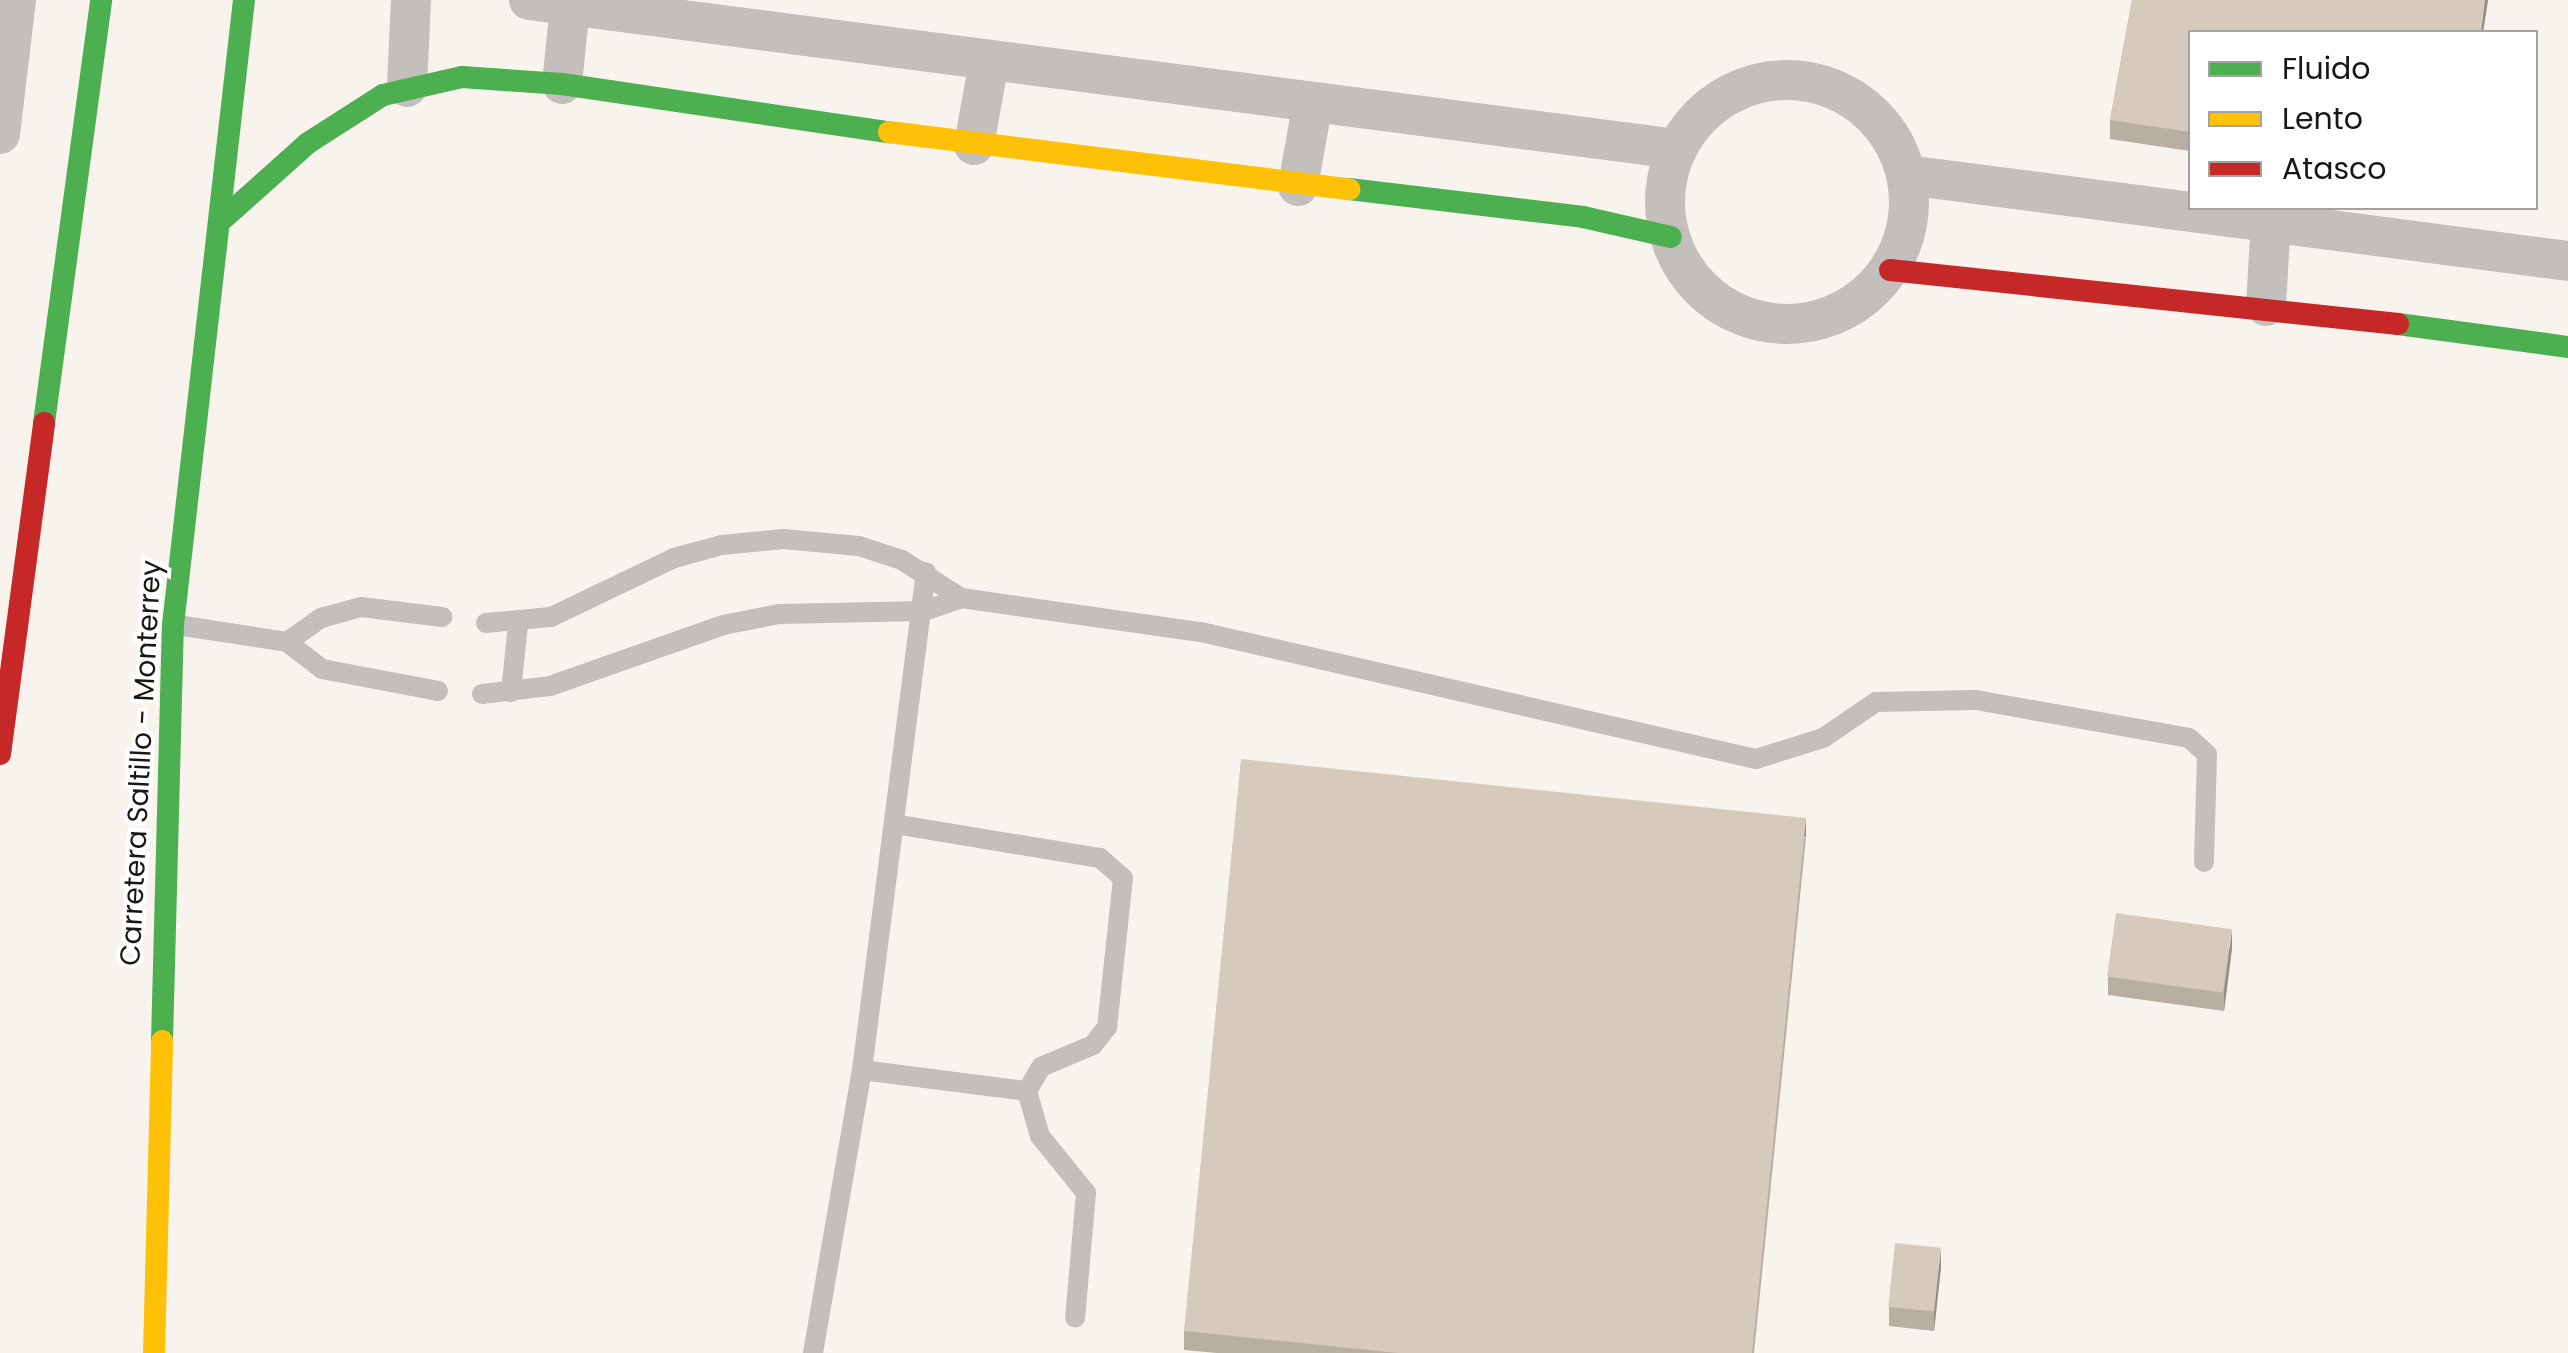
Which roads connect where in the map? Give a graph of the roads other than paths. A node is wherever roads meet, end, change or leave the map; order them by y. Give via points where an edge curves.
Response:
1 (101, 0) edge
2 (244, 0) edge
3 (411, 0) edge
4 (530, 0) edge
5 (10, 7) edge
6 (570, 7) junction
7 (989, 62) junction
8 (562, 84) junction
9 (406, 87) junction
10 (1313, 102) junction
11 (0, 134) edge
12 (974, 145) junction
13 (1677, 149) junction
14 (1906, 175) junction
15 (1298, 186) junction
16 (2188, 208) edge
17 (2203, 210) edge
18 (224, 218) junction
19 (2271, 218) junction
20 (1672, 237) junction
21 (2568, 260) edge
22 (1890, 270) junction
23 (2266, 306) junction
24 (2568, 347) edge
25 (926, 572) junction
26 (961, 598) junction
27 (924, 611) junction
28 (442, 617) dead end
29 (486, 623) dead end
30 (173, 624) junction
31 (518, 624) junction
32 (287, 642) junction
33 (438, 691) dead end
34 (512, 692) junction
35 (482, 694) dead end
36 (0, 754) edge
37 (894, 824) junction
38 (2204, 862) dead end
39 (862, 1070) junction
40 (1027, 1091) junction
41 (1074, 1318) dead end
42 (154, 1353) edge
43 (814, 1353) edge

1 - 36 street
2 - 18 street, Carretera Saltillo - Monterrey
3 - 9 street
4 - 6 street
5 - 11 street
6 - 7 street
6 - 8 street
7 - 10 street
7 - 12 street
8 - 9 street via 462,77
8 - 12 street
9 - 18 street via 308,143
10 - 13 street
10 - 15 street
12 - 15 street
13 - 14 street via 1700,116 1730,93 1765,81 1802,80 1838,90 1869,111 1893,140
13 - 20 street via 1666,188
14 - 16 street
14 - 22 street via 1908,224
15 - 20 street via 1583,216
17 - 19 street
18 - 30 street, Carretera Saltillo - Monterrey
19 - 21 street
19 - 23 street
20 - 22 street via 1683,266 1710,297 1746,318 1786,325 1826,319 1862,300
22 - 23 street
23 - 24 street
25 - 26 lane
25 - 27 lane
25 - 31 lane via 860,546 782,539 722,545 674,558 552,617
26 - 27 lane
26 - 38 lane via 1200,632 1756,758 1824,738 1876,702 1976,700 2189,738 2208,754
27 - 34 lane via 779,614 723,625 590,674
27 - 37 lane
28 - 32 lane via 361,606 320,618
29 - 31 lane
30 - 32 lane
30 - 42 street, Carretera Saltillo - Monterrey
31 - 34 lane
32 - 33 lane via 322,669
34 - 35 lane
37 - 39 lane
37 - 40 lane via 1100,858 1123,878 1107,1027 1094,1045 1042,1067
39 - 40 lane
39 - 43 lane
40 - 41 lane via 1040,1136 1086,1194

